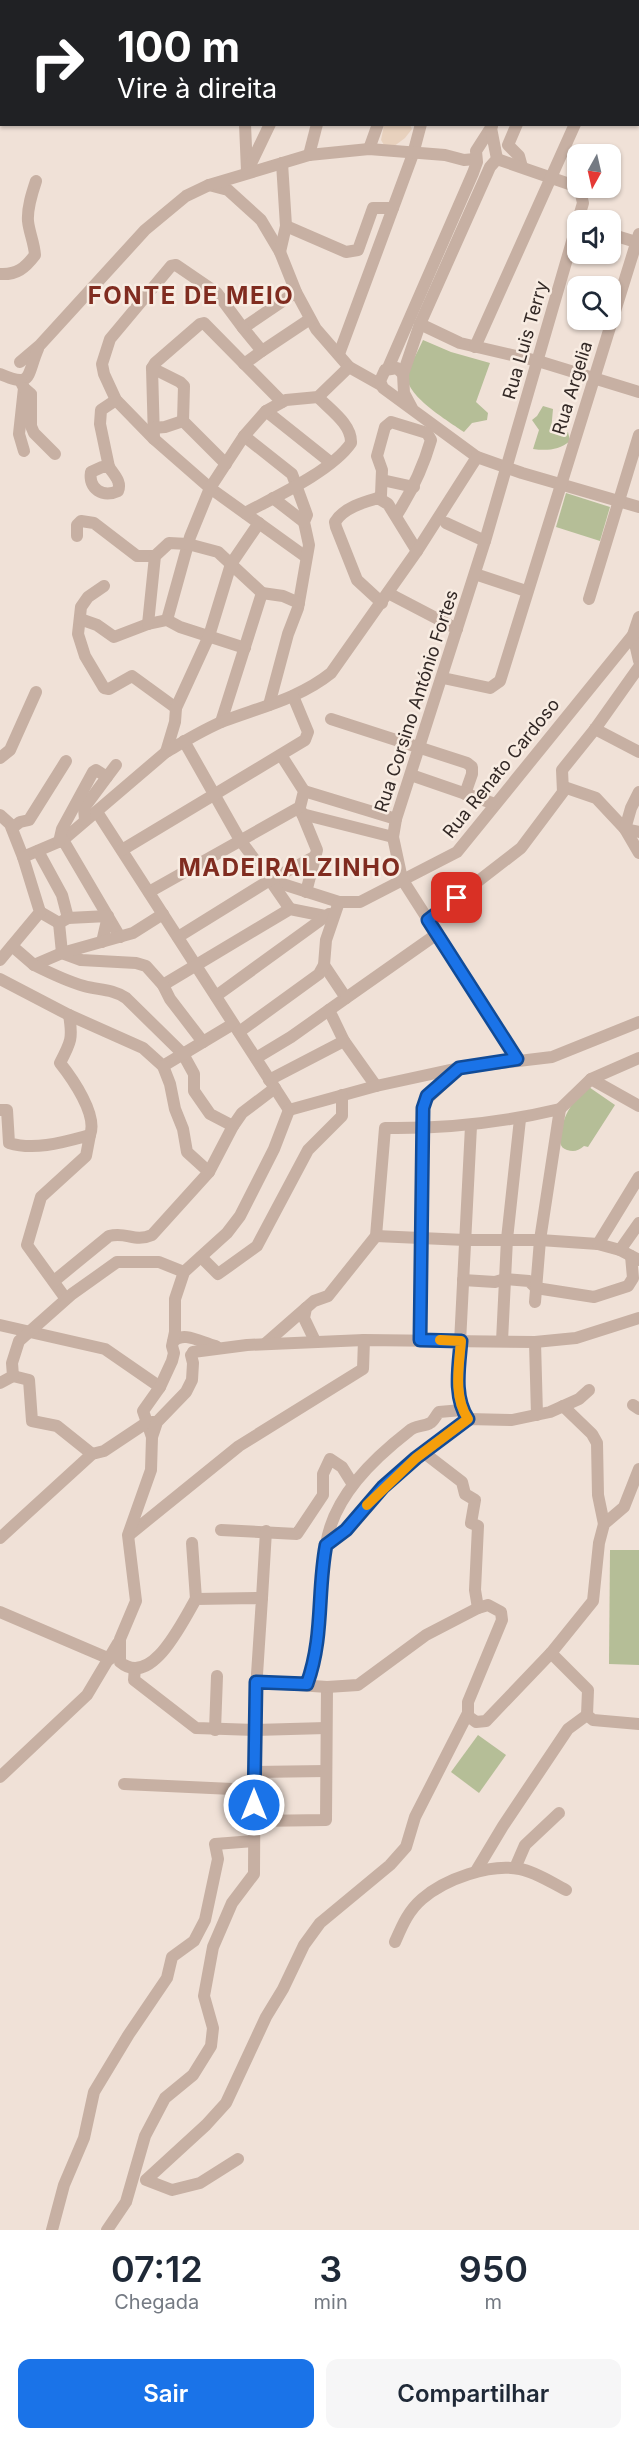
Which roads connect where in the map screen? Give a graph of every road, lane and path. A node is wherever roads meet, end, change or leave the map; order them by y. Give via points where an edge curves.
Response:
1 (245, 126) edge
2 (269, 126) edge
3 (316, 126) edge
4 (377, 126) edge
5 (420, 126) edge
6 (491, 126) edge
7 (516, 126) edge
8 (574, 126) edge
9 (369, 149) junction
10 (309, 154) junction
11 (413, 154) junction
12 (477, 155) junction
13 (493, 158) junction
14 (282, 164) junction
15 (522, 167) junction
16 (247, 172) junction
17 (551, 177) junction
18 (36, 181) dead end
19 (209, 185) junction
20 (393, 208) junction
21 (581, 210) edge
22 (286, 226) junction
23 (621, 236) edge
24 (638, 238) edge
25 (280, 252) junction
26 (567, 258) edge
27 (634, 268) edge
28 (0, 274) edge
29 (296, 292) junction
30 (310, 319) junction
31 (420, 324) junction
32 (243, 328) junction
33 (475, 347) junction
34 (262, 351) junction
35 (339, 354) junction
36 (538, 361) junction
37 (244, 364) junction
38 (152, 368) junction
39 (354, 370) junction
40 (14, 373) edge
41 (403, 378) junction
42 (594, 378) junction
43 (384, 379) junction
44 (639, 392) edge
45 (318, 397) junction
46 (116, 400) junction
47 (282, 402) junction
48 (413, 410) junction
49 (266, 411) junction
50 (183, 421) junction
51 (154, 434) junction
52 (639, 435) edge
53 (244, 436) junction
54 (24, 451) dead end
55 (55, 454) dead end
56 (477, 457) junction
57 (330, 462) junction
58 (226, 464) junction
59 (109, 467) dead end
60 (507, 468) junction
61 (382, 480) junction
62 (561, 484) junction
63 (297, 486) junction
64 (414, 487) junction
65 (210, 488) junction
66 (273, 498) junction
67 (378, 498) junction
68 (619, 500) junction
69 (639, 507) edge
70 (245, 513) junction
71 (396, 516) junction
72 (304, 522) junction
73 (259, 523) junction
74 (446, 523) dead end
75 (77, 536) dead end
76 (486, 541) junction
77 (188, 544) junction
78 (417, 551) junction
79 (155, 556) junction
80 (306, 557) junction
81 (231, 564) junction
82 (475, 574) junction
83 (104, 586) dead end
84 (526, 591) junction
85 (262, 593) junction
86 (385, 598) junction
87 (589, 598) dead end
88 (299, 603) junction
89 (639, 616) edge
90 (80, 619) junction
91 (167, 620) junction
92 (148, 624) junction
93 (457, 629) junction
94 (633, 635) junction
95 (209, 636) junction
96 (244, 648) junction
97 (639, 661) edge
98 (639, 667) edge
99 (443, 678) junction
100 (36, 692) dead end
101 (292, 696) junction
102 (269, 705) junction
103 (176, 708) junction
104 (331, 719) dead end
105 (221, 722) junction
106 (595, 729) junction
107 (184, 741) junction
108 (420, 747) junction
109 (166, 752) junction
110 (639, 752) edge
111 (281, 755) junction
112 (0, 758) edge
113 (66, 761) dead end
114 (116, 765) dead end
115 (411, 775) junction
116 (106, 777) junction
117 (564, 787) junction
118 (304, 791) junction
119 (639, 792) edge
120 (213, 794) junction
121 (465, 794) junction
122 (495, 804) junction
123 (301, 810) junction
124 (97, 812) junction
125 (0, 815) edge
126 (396, 819) junction
127 (85, 820) junction
128 (12, 828) junction
129 (625, 829) junction
130 (639, 832) edge
131 (393, 837) junction
132 (240, 840) junction
133 (61, 841) junction
134 (122, 850) junction
135 (38, 851) junction
136 (639, 853) edge
137 (23, 857) junction
138 (314, 857) junction
139 (402, 879) junction
140 (270, 880) junction
141 (306, 891) junction
142 (149, 892) junction
143 (338, 905) junction
144 (290, 909) junction
145 (40, 912) junction
146 (163, 914) junction
147 (108, 916) junction
148 (325, 916) junction
149 (428, 920) junction
150 (63, 921) junction
151 (437, 934) junction
152 (120, 937) junction
153 (178, 937) junction
154 (102, 942) junction
155 (12, 946) junction
156 (62, 953) junction
157 (0, 960) edge
158 (34, 965) junction
159 (324, 965) junction
160 (196, 966) junction
161 (0, 979) edge
162 (163, 985) junction
163 (216, 996) junction
164 (346, 998) junction
165 (328, 1010) junction
166 (69, 1015) junction
167 (639, 1022) edge
168 (236, 1028) junction
169 (344, 1041) junction
170 (203, 1042) junction
171 (183, 1054) junction
172 (256, 1058) junction
173 (639, 1058) edge
174 (517, 1059) junction
175 (163, 1066) junction
176 (459, 1068) junction
177 (591, 1079) junction
178 (272, 1084) junction
179 (376, 1086) junction
180 (342, 1095) junction
181 (639, 1106) edge
182 (560, 1109) junction
183 (0, 1110) edge
184 (289, 1110) junction
185 (520, 1119) junction
186 (232, 1126) junction
187 (471, 1126) junction
188 (424, 1129) junction
189 (90, 1135) junction
190 (210, 1172) junction
191 (639, 1177) edge
192 (639, 1223) edge
193 (376, 1236) junction
194 (420, 1238) junction
195 (507, 1239) junction
196 (465, 1240) junction
197 (540, 1240) junction
198 (598, 1244) junction
199 (630, 1256) edge
200 (201, 1257) junction
201 (184, 1272) junction
202 (505, 1279) junction
203 (464, 1280) junction
204 (54, 1281) junction
205 (536, 1288) junction
206 (66, 1299) junction
207 (535, 1302) dead end
208 (306, 1308) junction
209 (176, 1312) junction
210 (639, 1318) edge
211 (0, 1325) edge
212 (29, 1332) junction
213 (364, 1340) junction
214 (420, 1340) junction
215 (315, 1341) junction
216 (461, 1341) junction
217 (502, 1341) junction
218 (535, 1342) junction
219 (265, 1344) junction
220 (191, 1346) junction
221 (174, 1348) junction
222 (13, 1376) junction
223 (0, 1383) edge
224 (160, 1387) junction
225 (589, 1390) dead end
226 (563, 1406) junction
227 (465, 1415) junction
228 (537, 1415) junction
229 (151, 1422) junction
230 (423, 1452) junction
231 (92, 1454) junction
232 (639, 1468) edge
233 (352, 1483) junction
234 (603, 1524) junction
235 (221, 1530) dead end
236 (266, 1531) junction
237 (128, 1535) junction
238 (0, 1538) edge
239 (192, 1543) dead end
240 (326, 1545) junction
241 (262, 1598) junction
242 (196, 1599) junction
243 (478, 1608) junction
244 (0, 1612) edge
245 (120, 1639) junction
246 (551, 1653) junction
247 (110, 1659) junction
248 (135, 1668) junction
249 (217, 1676) dead end
250 (256, 1682) junction
251 (307, 1684) junction
252 (327, 1687) junction
253 (468, 1713) junction
254 (587, 1715) junction
255 (639, 1724) edge
256 (326, 1728) junction
257 (215, 1730) junction
258 (255, 1730) junction
259 (326, 1771) junction
260 (254, 1772) junction
261 (0, 1777) edge
262 (124, 1784) dead end
263 (254, 1790) junction
264 (559, 1813) dead end
265 (254, 1821) junction
266 (254, 1841) junction
267 (515, 1868) junction
268 (476, 1871) junction
269 (566, 1890) dead end
270 (395, 1942) dead end
271 (238, 2159) dead end
272 (52, 2230) edge
273 (107, 2230) edge

1 - 16 street
2 - 16 street
3 - 10 street
4 - 9 street
5 - 11 street
6 - 12 street
6 - 13 street
7 - 15 street via 508,145 519,156
8 - 17 street
9 - 10 street
9 - 11 street
10 - 14 street
11 - 12 street via 455,158
11 - 20 street
12 - 13 street via 486,146
12 - 13 street via 482,167
12 - 43 street
13 - 15 street
13 - 31 street
14 - 16 street
14 - 22 street
15 - 17 street
16 - 19 street
17 - 21 street, Rua Luis Terry via 580,190
17 - 33 street
18 - 28 street via 28,221 35,255 26,267 11,275
19 - 25 street via 228,190 261,220
19 - 40 street via 186,196 145,230
20 - 22 street via 373,208 358,250 352,253
20 - 35 street
22 - 25 street
23 - 24 street
24 - 27 street, Rua Argelia
25 - 29 street
26 - 36 street, Rua Luis Terry
27 - 42 street, Rua Argelia
29 - 30 street
29 - 32 street
30 - 34 street
30 - 35 street
31 - 33 street
31 - 41 street
32 - 34 street
32 - 46 street via 217,293 180,266 171,266 110,339 102,363
33 - 36 street
34 - 37 street
35 - 39 street
36 - 42 street
36 - 60 street, Rua Luis Terry
37 - 38 street via 204,323
37 - 47 street
38 - 50 street via 184,386
38 - 51 street
39 - 43 street
39 - 45 street
40 - 54 street
40 - 55 street via 31,394 33,433
41 - 43 street via 397,368
41 - 43 street via 399,389
41 - 48 street via 404,393
42 - 44 street
42 - 62 street, Rua Argelia
43 - 48 street
45 - 47 street
45 - 57 street via 351,436 347,448
46 - 51 street
46 - 59 street via 100,411
47 - 49 street
48 - 56 street
49 - 53 street
49 - 57 street
50 - 51 street
50 - 58 street
51 - 65 street
52 - 68 street
53 - 58 street
53 - 63 street via 292,474
56 - 60 street
56 - 78 street
57 - 63 street
58 - 65 street
60 - 62 street
60 - 76 street, Rua Corsino António Fortes
61 - 64 street
61 - 64 street via 377,456 385,427 391,422 427,433 431,440
61 - 67 street
62 - 68 street
62 - 84 street, Rua Argelia
63 - 66 street
63 - 72 street via 307,515
64 - 71 street
65 - 70 street
65 - 77 street
66 - 70 street
66 - 72 street
67 - 71 street
67 - 86 street via 357,505 335,522 357,580
68 - 69 street
68 - 87 street
70 - 73 street
71 - 78 street
72 - 80 street via 309,545
73 - 80 street
73 - 81 street
74 - 76 street
75 - 79 street via 81,521 94,523 137,556
76 - 82 street, Rua Corsino António Fortes
77 - 79 street via 169,543
77 - 81 street via 218,552
77 - 91 street
78 - 86 street
79 - 92 street
80 - 88 street
81 - 85 street
81 - 95 street
82 - 84 street
82 - 93 street, Rua Corsino António Fortes
83 - 90 street via 88,597 81,607
84 - 99 street, Rua Argelia via 496,686
85 - 88 street
85 - 96 street
86 - 93 street
86 - 101 street via 331,672
88 - 102 street
89 - 94 street, Rua Renato Cardoso
90 - 92 street via 114,637
90 - 103 street via 78,634 85,656 104,688 128,677 136,678
91 - 92 street
91 - 95 street
93 - 99 street, Rua Corsino António Fortes
94 - 97 street
94 - 122 street, Rua Renato Cardoso
95 - 96 street
95 - 103 street
96 - 105 street
98 - 106 street
99 - 108 street, Rua Corsino António Fortes
100 - 112 street via 10,750
101 - 102 street
101 - 111 street via 308,737
102 - 105 street
103 - 109 street
104 - 108 street
105 - 107 street
106 - 110 street
106 - 117 street via 562,770
107 - 109 street
107 - 120 street
108 - 115 street, Rua Corsino António Fortes
108 - 121 street via 472,767
109 - 124 street
111 - 118 street
111 - 120 street
113 - 128 street via 29,820
114 - 116 street
115 - 121 street
115 - 126 street, Rua Corsino António Fortes
116 - 127 street via 84,808
116 - 133 street via 93,772 62,829
117 - 129 street via 596,798
117 - 149 street via 521,848
118 - 123 street
118 - 126 street
119 - 129 street
120 - 132 street
120 - 134 street
121 - 122 street
122 - 139 street, Rua Renato Cardoso via 457,852
123 - 131 street
123 - 132 street
123 - 138 street via 316,843
124 - 127 street
124 - 134 street
125 - 128 street
126 - 131 street, Rua Corsino António Fortes
127 - 133 street
128 - 137 street
129 - 130 street
129 - 136 street
131 - 139 street, Rua Corsino António Fortes
132 - 140 street
132 - 142 street
133 - 135 street
133 - 147 street
134 - 142 street
135 - 137 street
135 - 150 street via 62,895
137 - 145 street
138 - 140 street
138 - 141 street
139 - 143 street, Rua Renato Cardoso via 360,902
139 - 149 street, Rua Corsino António Fortes
140 - 141 street, Rua Renato Cardoso
140 - 144 street
140 - 153 street
141 - 143 street, Rua Renato Cardoso
142 - 146 street
143 - 148 street
143 - 159 street via 326,940
144 - 148 street
144 - 160 street
145 - 150 street
145 - 155 street
146 - 152 street
146 - 153 street
147 - 150 street
147 - 152 street
147 - 154 street
148 - 163 street
149 - 151 street, Rua Corsino António Fortes
150 - 156 street
151 - 164 street
151 - 174 street, Rua Corsino António Fortes
152 - 154 street
153 - 160 street
154 - 156 street
155 - 157 street
155 - 158 street
156 - 158 street
156 - 162 street via 81,960 146,966
158 - 171 street via 57,977 118,992
159 - 164 street
159 - 168 street via 319,974
160 - 162 street
160 - 163 street
161 - 166 street
162 - 170 street
163 - 168 street
164 - 165 street
165 - 169 street
165 - 172 street
166 - 175 street via 143,1048
166 - 189 street via 71,1042 60,1063 87,1107
167 - 174 street via 552,1057
168 - 170 street
168 - 172 street
169 - 178 street
169 - 179 street
170 - 171 street
171 - 175 street
171 - 186 street via 194,1074 194,1091 210,1114
172 - 178 street
173 - 177 street
174 - 176 street
175 - 190 street via 187,1152
176 - 179 street
176 - 188 street via 424,1102
177 - 181 street
177 - 182 street
178 - 184 street
178 - 186 street
179 - 180 street
180 - 184 street
180 - 200 street via 342,1116 308,1150 257,1246 219,1274
182 - 185 street
182 - 197 street
183 - 189 street via 7,1110 9,1143 16,1145 55,1145
184 - 200 street via 240,1216
185 - 187 street
185 - 195 street
186 - 190 street
187 - 188 street
187 - 196 street
188 - 193 street via 385,1128
188 - 194 street
189 - 204 street via 86,1156 41,1197 27,1245
190 - 204 street via 152,1235 143,1239 120,1233 109,1236
191 - 198 street
192 - 199 street
193 - 194 street
193 - 208 street via 328,1296
194 - 196 street
194 - 214 street
195 - 196 street
195 - 197 street
195 - 202 street
196 - 203 street
197 - 198 street
197 - 205 street
198 - 199 street
199 - 205 street via 633,1278 628,1286 594,1297
200 - 201 street
201 - 206 street via 159,1262 117,1262
201 - 209 street via 175,1299
202 - 203 street
202 - 205 street via 529,1281
202 - 217 street
203 - 216 street
204 - 206 street
205 - 207 street
206 - 212 street
208 - 215 street via 304,1318
208 - 219 street
209 - 220 street
209 - 221 street
210 - 218 street via 576,1338
211 - 212 street
212 - 222 street via 19,1341 12,1363
212 - 224 street via 105,1349
213 - 214 street
213 - 215 street
213 - 237 street via 363,1369 239,1446
214 - 216 street
215 - 219 street
216 - 217 street
216 - 227 street via 458,1382
217 - 218 street
218 - 228 street
219 - 220 street
220 - 221 street via 178,1337
220 - 221 street via 184,1358
220 - 229 street via 192,1380 186,1392
221 - 224 street
222 - 223 street
222 - 231 street via 29,1380 32,1421 57,1426
224 - 229 street via 143,1412
225 - 226 street
226 - 228 street
226 - 234 street via 597,1443
227 - 228 street via 512,1420
227 - 230 street
227 - 233 street via 439,1412 429,1424 412,1428
229 - 231 street via 105,1451
229 - 237 street via 151,1470
230 - 240 street via 383,1487 346,1530
230 - 243 street via 462,1482 465,1494 475,1500 471,1523 478,1526
231 - 238 street
232 - 234 street via 624,1507
233 - 236 street via 342,1467 330,1460 323,1474 323,1495 297,1534
233 - 240 street via 328,1530
234 - 246 street via 593,1601
235 - 236 street
236 - 241 street
237 - 245 street via 136,1600
239 - 242 street
240 - 251 street via 320,1626
241 - 242 street
241 - 250 street
242 - 248 street via 162,1653 153,1662
243 - 252 street via 426,1635 358,1685
243 - 253 street via 496,1608 502,1620 468,1702
244 - 247 street
245 - 247 street
245 - 248 street via 120,1662
246 - 253 street via 486,1721 476,1722
246 - 254 street via 588,1690
247 - 261 street via 87,1695
248 - 257 street via 134,1680 196,1728
249 - 257 street
250 - 251 street
250 - 258 street
251 - 252 street
252 - 256 street
253 - 271 street via 415,1817 406,1847 320,1923 266,2017 226,2103 146,2180 172,2190 200,2183
254 - 255 street via 593,1720
254 - 268 street via 568,1729
256 - 258 street
256 - 259 street
257 - 258 street
258 - 260 street
259 - 260 street
259 - 265 street via 326,1820
260 - 263 street
262 - 263 street
263 - 265 street
264 - 267 street via 525,1845
265 - 266 street
266 - 272 street via 215,1844 218,1859 205,1920 194,1941 172,1957 167,1978 94,2092 84,2138 64,2185
266 - 273 street via 254,1874 232,1904 213,1947 204,1996 213,2028 211,2046 194,2075 165,2098 146,2136 126,2202
267 - 268 street via 500,1866
267 - 269 street
268 - 270 street via 421,1900 405,1919

